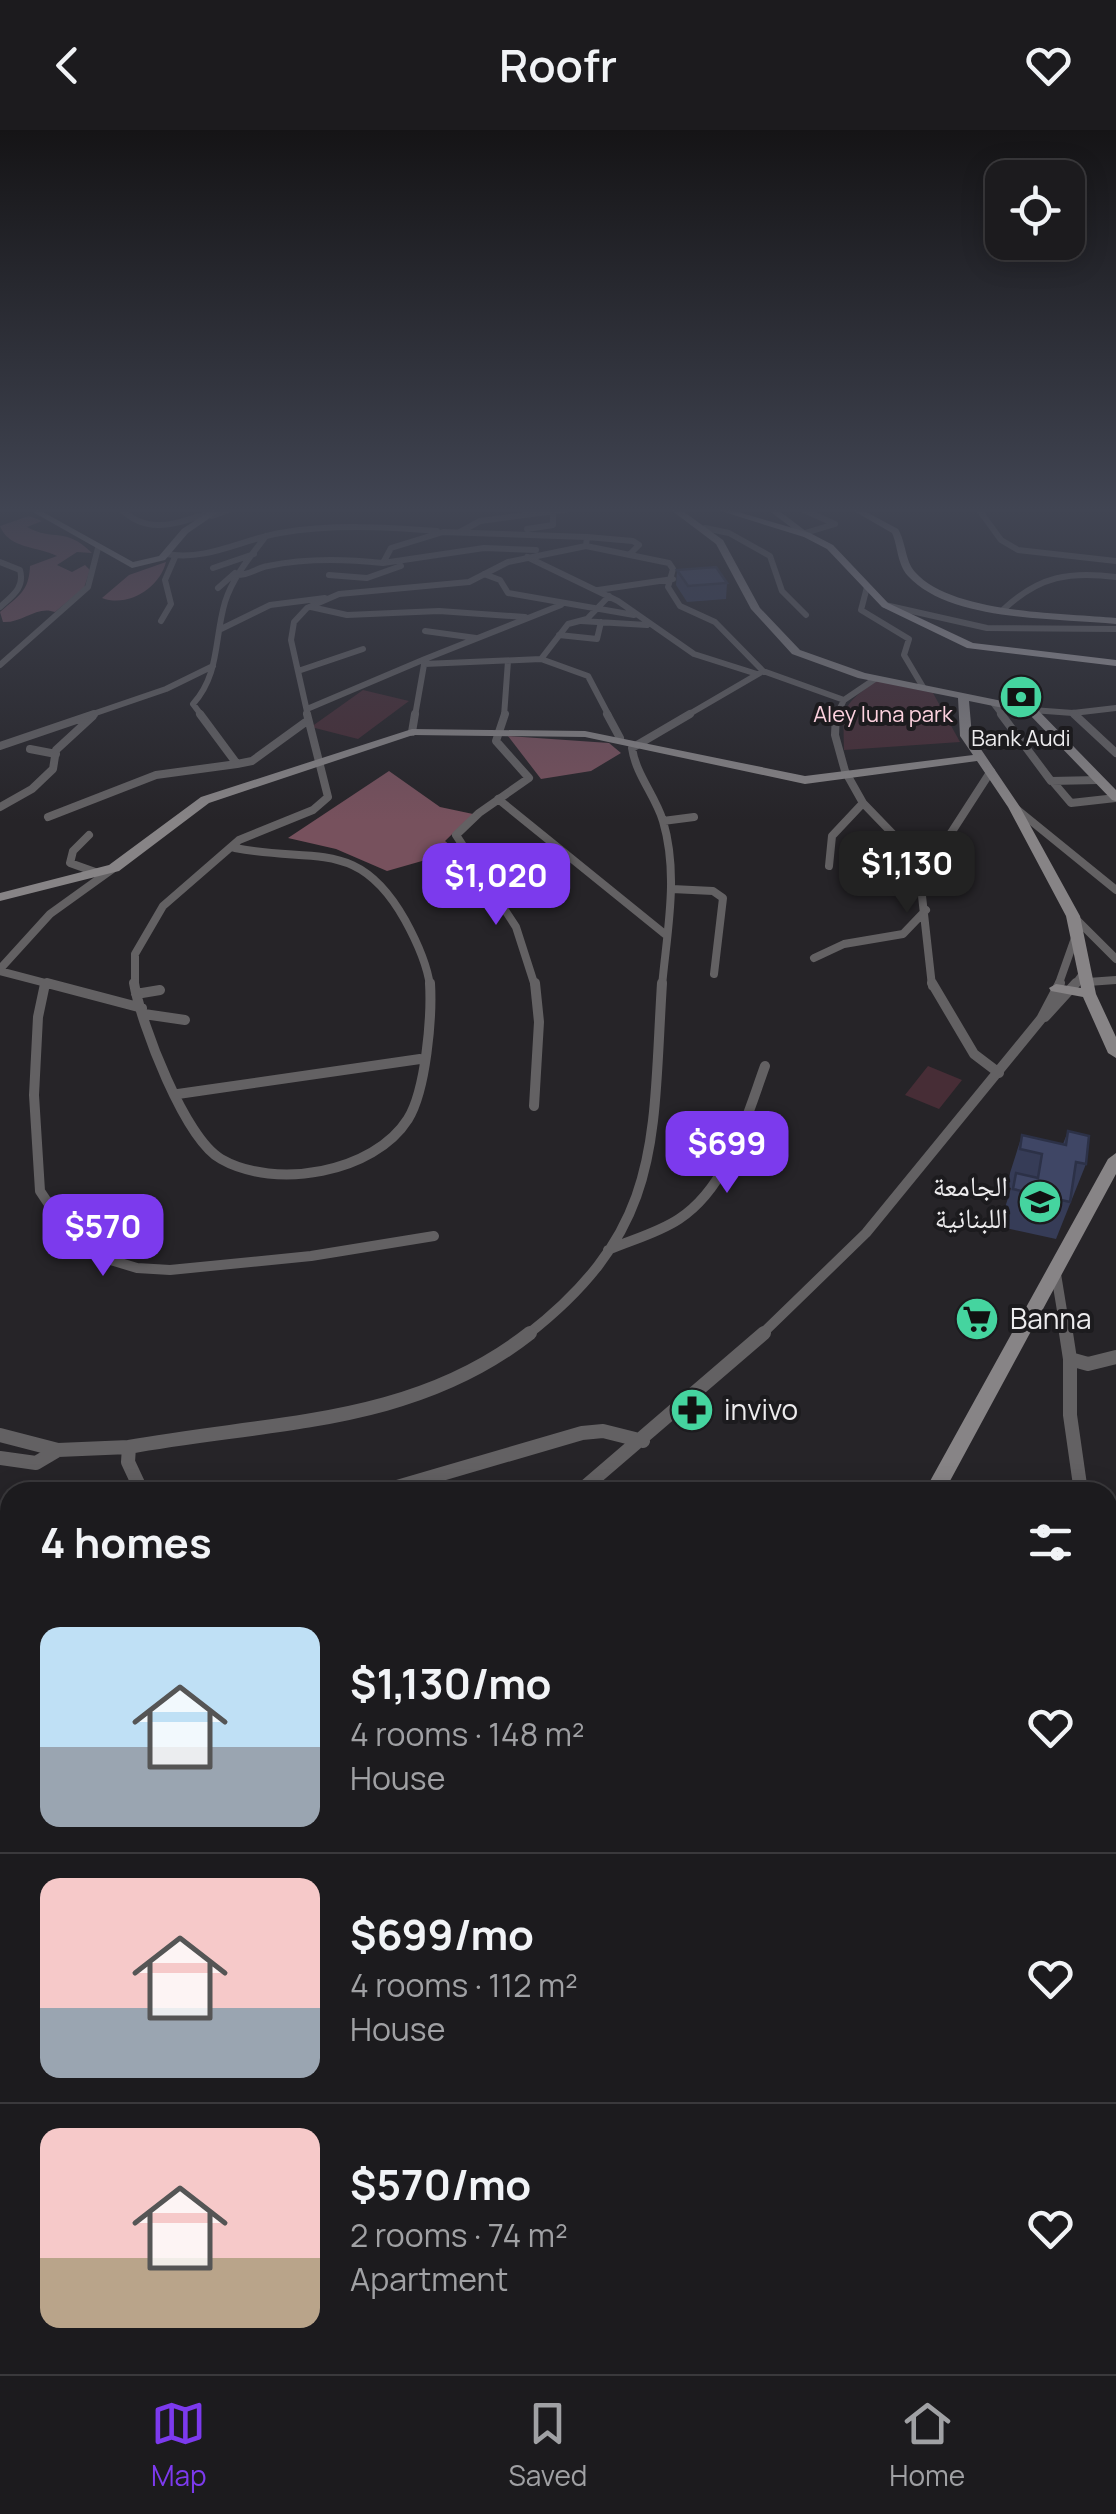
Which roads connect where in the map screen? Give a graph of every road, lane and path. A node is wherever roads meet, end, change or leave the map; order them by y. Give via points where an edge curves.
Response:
1 (60, 612) edge
2 (167, 612) edge
3 (226, 612) edge
4 (253, 612) edge
5 (306, 612) edge
6 (330, 612) edge
7 (426, 612) edge
8 (450, 612) edge
9 (543, 612) edge
10 (590, 612) edge
11 (606, 612) edge
12 (630, 612) edge
13 (693, 612) edge
14 (758, 612) edge
15 (803, 612) edge
16 (864, 612) edge
17 (900, 612) edge
18 (915, 612) edge
19 (1029, 612) edge
20 (634, 615) junction
21 (806, 615) dead end
22 (528, 617) junction
23 (581, 621) junction
24 (1116, 621) edge
25 (161, 622) dead end
26 (601, 622) junction
27 (648, 625) junction
28 (221, 629) junction
29 (1116, 629) edge
30 (425, 631) dead end
31 (559, 635) junction
32 (476, 638) junction
33 (363, 650) dead end
34 (540, 659) junction
35 (508, 661) junction
36 (424, 662) junction
37 (1116, 663) edge
38 (0, 665) edge
39 (213, 666) junction
40 (298, 671) junction
41 (760, 672) junction
42 (875, 678) junction
43 (924, 687) junction
44 (947, 698) junction
45 (844, 700) junction
46 (962, 702) junction
47 (993, 702) junction
48 (109, 706) junction
49 (1116, 708) edge
50 (307, 709) junction
51 (1032, 710) junction
52 (1073, 713) junction
53 (307, 721) junction
54 (963, 726) junction
55 (501, 730) junction
56 (412, 732) junction
57 (620, 738) junction
58 (636, 742) junction
59 (0, 746) edge
60 (30, 749) dead end
61 (56, 754) junction
62 (1116, 754) edge
63 (980, 757) junction
64 (322, 758) junction
65 (237, 764) junction
66 (991, 771) junction
67 (848, 777) junction
68 (1098, 780) junction
69 (1054, 782) junction
70 (1116, 798) edge
71 (498, 799) junction
72 (863, 803) junction
73 (0, 807) edge
74 (1014, 808) junction
75 (48, 817) dead end
76 (694, 817) dead end
77 (663, 821) junction
78 (89, 835) dead end
79 (235, 848) junction
80 (918, 860) junction
81 (829, 866) dead end
82 (114, 868) junction
83 (98, 873) junction
84 (672, 889) junction
85 (1116, 890) edge
86 (0, 896) edge
87 (926, 910) junction
88 (1073, 916) junction
89 (666, 934) junction
90 (1075, 938) junction
91 (814, 958) dead end
92 (1116, 960) edge
93 (0, 970) edge
94 (714, 974) dead end
95 (1116, 980) edge
96 (1088, 982) junction
97 (45, 984) junction
98 (160, 990) dead end
99 (1063, 990) junction
100 (136, 994) junction
101 (143, 1011) junction
102 (185, 1020) dead end
103 (1116, 1053) edge
104 (420, 1059) junction
105 (764, 1066) dead end
106 (999, 1072) junction
107 (178, 1094) junction
108 (534, 1106) dead end
109 (1116, 1159) edge
110 (434, 1236) dead end
111 (608, 1250) junction
112 (1054, 1268) junction
113 (1116, 1357) edge
114 (1070, 1359) junction
115 (0, 1435) edge
116 (643, 1441) junction
117 (129, 1447) junction
118 (58, 1450) junction
119 (0, 1458) edge
120 (137, 1482) edge
121 (414, 1482) edge
122 (592, 1482) edge
123 (939, 1482) edge
124 (1080, 1482) edge

1 - 38 street
2 - 25 street
3 - 28 street
4 - 28 street
5 - 40 street via 294,622
6 - 7 street
8 - 22 street
9 - 22 street
10 - 23 street
11 - 20 street
12 - 20 street
13 - 41 street via 726,631
14 - 42 street via 790,648
15 - 21 street
16 - 43 street via 909,639 904,655
17 - 37 main road via 978,648
18 - 29 street via 986,628
19 - 24 street
20 - 27 street
22 - 32 street
23 - 26 street
23 - 31 street
26 - 27 street
26 - 31 street via 597,638
27 - 41 street via 694,654
28 - 39 street
30 - 32 street
31 - 34 street
32 - 36 street
33 - 40 street
34 - 35 street
34 - 57 street via 588,676
35 - 36 street
35 - 55 street
36 - 50 street
36 - 56 street
39 - 48 street
39 - 65 street via 210,685 192,704
40 - 50 street
41 - 45 street
41 - 58 street
42 - 43 street
42 - 45 street
43 - 44 street
44 - 46 street
44 - 54 street
45 - 67 street via 835,735
46 - 47 street
46 - 54 street
47 - 51 street
47 - 69 street
48 - 59 street
48 - 61 street via 72,731
49 - 52 street
50 - 53 street
51 - 52 street
51 - 68 street
52 - 62 street
53 - 64 street
53 - 65 street via 252,762
54 - 63 street
55 - 56 street
55 - 57 street
55 - 71 street via 499,746 529,778
56 - 64 street
57 - 58 street
58 - 67 street via 782,778
58 - 77 street via 632,755
60 - 61 street
61 - 73 street via 53,768 32,790
63 - 66 street
63 - 67 street
64 - 79 street via 325,802 244,837
64 - 82 street via 193,806
65 - 75 street via 156,775
66 - 74 street
66 - 80 street via 951,832
67 - 72 street
68 - 69 street
68 - 70 street
69 - 70 street via 1071,802
71 - 89 street
71 - 108 street via 456,835 495,888 528,951 542,1002
72 - 80 street
72 - 81 street via 832,836
74 - 85 street
74 - 88 street
76 - 77 street
77 - 84 street
78 - 83 street via 70,863
79 - 100 street via 140,932 129,970
79 - 104 street via 338,857 363,868 389,892 430,982
80 - 87 street
82 - 83 street
82 - 93 street via 50,914
83 - 86 street
84 - 89 street
84 - 94 street via 713,891 724,898
87 - 91 street via 903,934 844,944
87 - 106 street via 933,991 974,1054
88 - 90 street
88 - 92 street
89 - 111 street via 651,1155 638,1203
90 - 96 street
90 - 99 street
93 - 97 street
95 - 96 street
96 - 99 street
96 - 99 street
96 - 103 street
97 - 101 street
97 - 110 street via 34,1095 40,1191 55,1216 104,1258 170,1270
98 - 100 street
99 - 106 street
100 - 101 street
101 - 102 street
101 - 107 street
104 - 107 street
104 - 107 street via 417,1101 396,1136 316,1172 262,1174 213,1155 187,1122
105 - 111 street via 739,1137 706,1192 680,1218
106 - 116 street via 821,1281
109 - 112 street
111 - 117 street via 544,1326 430,1390 341,1418
112 - 114 street
112 - 123 street
113 - 114 street via 1088,1364
114 - 124 street
115 - 118 street
116 - 121 street via 582,1433
116 - 122 street
117 - 118 street
117 - 120 street
118 - 119 street via 36,1463

